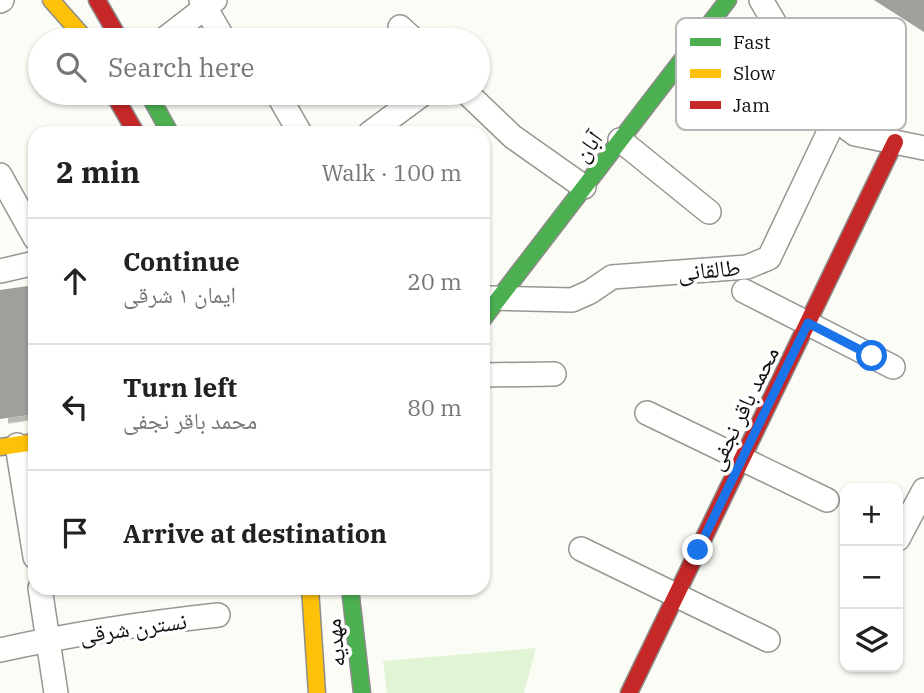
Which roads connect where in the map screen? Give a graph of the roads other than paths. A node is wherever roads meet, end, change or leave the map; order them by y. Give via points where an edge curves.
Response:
1 (51, 0) edge
2 (97, 0) edge
3 (728, 0) edge
4 (761, 0) edge
5 (207, 2) edge
6 (714, 18) edge
7 (772, 18) edge
8 (76, 28) edge
9 (113, 28) edge
10 (177, 28) edge
11 (219, 28) edge
12 (676, 67) edge
13 (120, 105) edge
14 (155, 105) edge
15 (284, 105) edge
16 (408, 105) edge
17 (480, 105) edge
18 (132, 126) edge
19 (166, 126) edge
20 (296, 126) edge
21 (379, 126) edge
22 (830, 130) edge
23 (850, 130) edge
24 (620, 140) junction
25 (895, 142) junction
26 (924, 148) edge
27 (0, 175) edge
28 (584, 187) junction
29 (709, 212) dead end
30 (28, 225) edge
31 (28, 265) edge
32 (0, 271) edge
33 (744, 291) dead end
34 (491, 298) edge
35 (808, 323) junction
36 (893, 367) dead end
37 (554, 374) dead end
38 (490, 375) edge
39 (647, 413) dead end
40 (17, 445) edge
41 (743, 458) junction
42 (924, 490) edge
43 (827, 499) dead end
44 (28, 513) edge
45 (903, 530) edge
46 (581, 549) dead end
47 (41, 595) edge
48 (310, 595) edge
49 (351, 595) edge
50 (676, 595) junction
51 (218, 615) dead end
52 (47, 639) junction
53 (768, 640) dead end
54 (0, 650) edge
55 (56, 693) edge
56 (317, 693) edge
57 (362, 693) edge
58 (629, 693) edge

1 - 8 street
2 - 9 street
3 - 6 street, آبان
4 - 7 street
5 - 10 street
5 - 11 street
12 - 24 street, آبان
13 - 18 street
14 - 19 street
15 - 20 street
16 - 21 street
17 - 28 street via 513,137
22 - 34 street, طالقانی via 769,258 747,267 612,277 572,300
23 - 25 street
24 - 28 street, آبان
24 - 29 street
25 - 26 street
25 - 35 street, محمد باقر نجفی
27 - 30 street
28 - 34 street, آبان
31 - 32 street
33 - 35 street
35 - 36 street
35 - 41 street, محمد باقر نجفی
37 - 38 street
39 - 41 street
40 - 44 street
41 - 43 street
41 - 50 street, محمد باقر نجفی
42 - 45 street
46 - 50 street
47 - 52 street
48 - 56 street, مهدیه
49 - 57 street, مهدیه
50 - 53 street
50 - 58 street, محمد باقر نجفی
51 - 52 street, نسترن شرقی
52 - 54 street, نسترن شرقی
52 - 55 street

